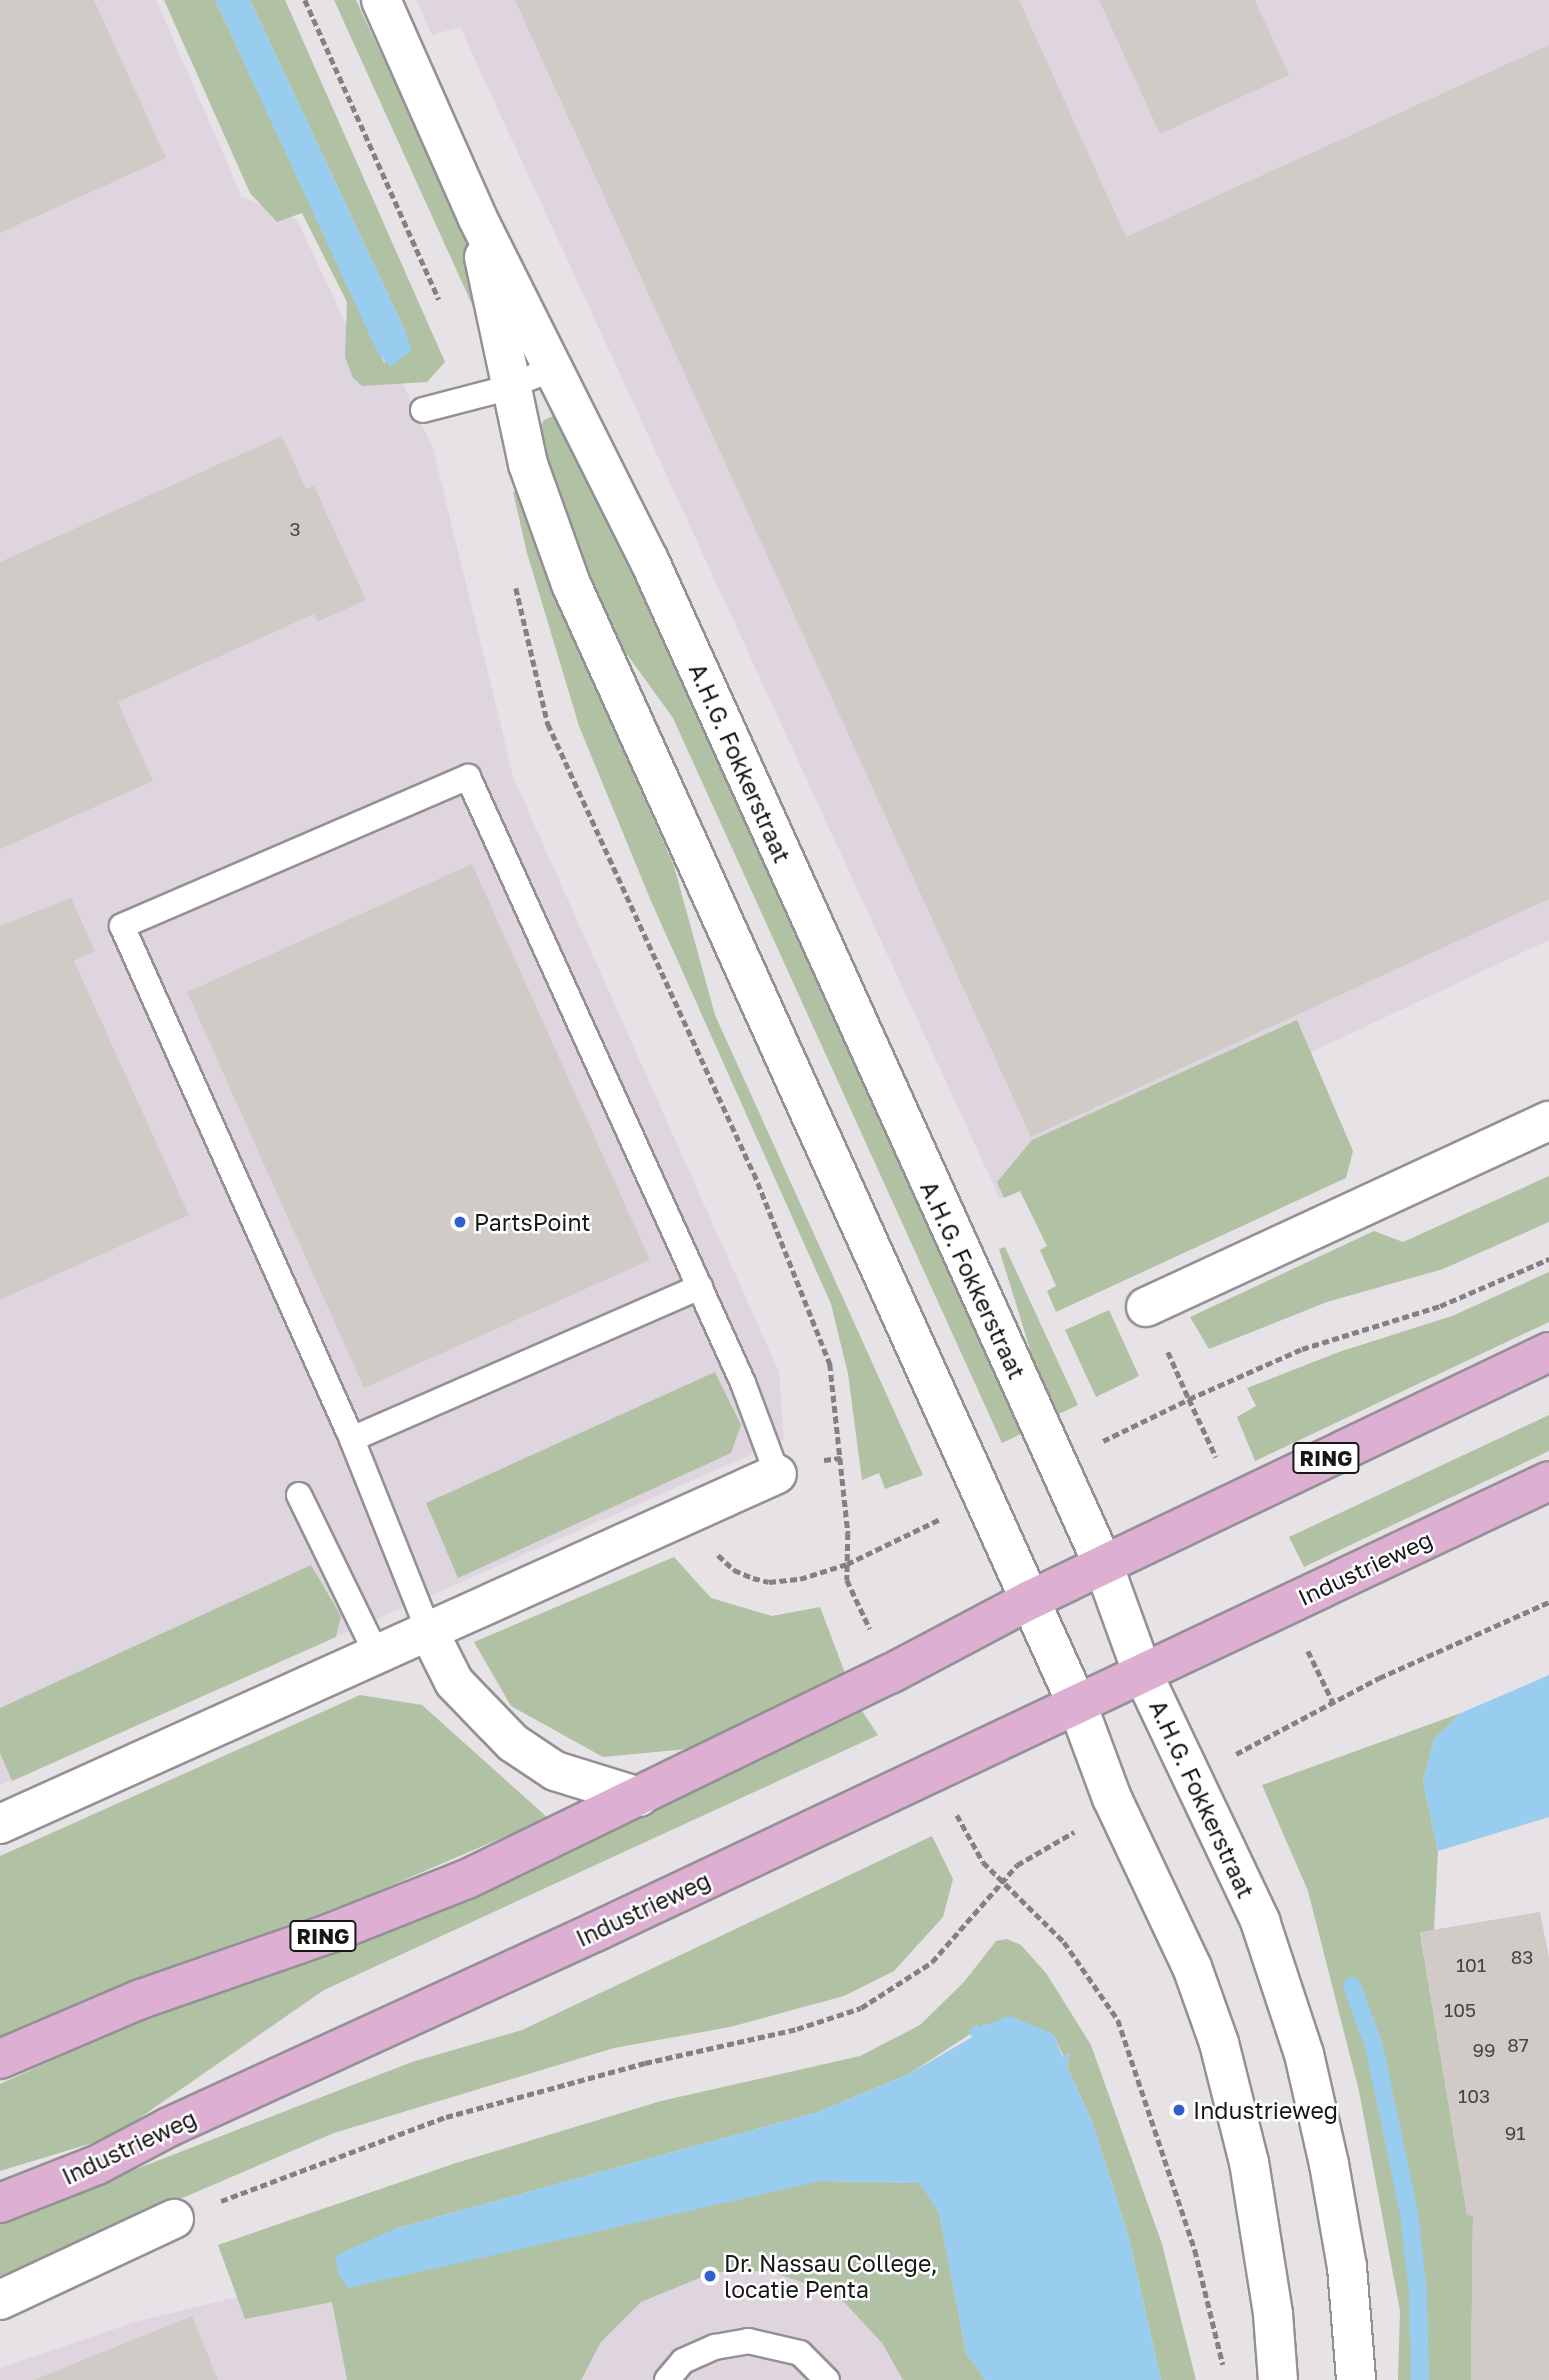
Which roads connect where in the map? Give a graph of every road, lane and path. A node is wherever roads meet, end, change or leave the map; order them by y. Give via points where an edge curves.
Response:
1 (381, 0) edge
2 (477, 217) junction
3 (556, 368) junction
4 (508, 387) junction
5 (423, 410) dead end
6 (1549, 1121) edge
7 (1549, 1259) edge
8 (700, 1287) junction
9 (1146, 1307) dead end
10 (1549, 1352) edge
11 (836, 1397) dead end
12 (1189, 1399) dead end
13 (352, 1439) junction
14 (777, 1474) joint
15 (1549, 1481) edge
16 (299, 1495) dead end
17 (695, 1512) junction
18 (1103, 1564) junction
19 (1030, 1600) junction
20 (1549, 1602) edge
21 (429, 1632) junction
22 (377, 1654) junction
23 (1142, 1672) junction
24 (1077, 1704) junction
25 (1334, 1704) dead end
26 (639, 1797) junction
27 (2, 1816) edge
28 (0, 2059) edge
29 (0, 2203) edge
30 (174, 2219) joint
31 (0, 2300) edge
32 (1224, 2367) dead end
33 (667, 2380) edge
34 (827, 2380) edge
35 (1278, 2380) edge
36 (1356, 2380) edge

1 - 2 street, A.H.G. Fokkerstraat
2 - 3 street, A.H.G. Fokkerstraat
2 - 4 street, A.H.G. Fokkerstraat
3 - 4 lane
3 - 18 street, A.H.G. Fokkerstraat via 649,560
4 - 5 lane
4 - 19 street, A.H.G. Fokkerstraat via 528,464 571,584 724,932
6 - 9 street
7 - 12 path via 1440,1306 1301,1349
8 - 13 lane
8 - 13 lane via 468,777 135,920 122,926
8 - 14 lane
10 - 18 main road, RING
11 - 17 path via 847,1564 800,1579 769,1582 753,1578 719,1557
13 - 21 lane
14 - 17 street
15 - 23 main road, Industrieweg
16 - 22 lane
17 - 21 street
18 - 19 main road, RING
18 - 23 street, A.H.G. Fokkerstraat
19 - 24 street, A.H.G. Fokkerstraat
19 - 26 main road, RING
20 - 25 path via 1444,1647
21 - 22 street
21 - 26 street via 454,1682 513,1743 555,1771
22 - 27 street
23 - 24 main road, Industrieweg
23 - 36 street, A.H.G. Fokkerstraat via 1260,1921 1304,2054 1347,2267
24 - 29 main road, Industrieweg via 169,2127 97,2165
24 - 35 street, A.H.G. Fokkerstraat via 1112,1798 1192,1967 1219,2043 1249,2162 1273,2314
26 - 28 main road, RING via 467,1879 328,1934 141,1999
30 - 31 street
30 - 32 path via 446,2116 623,2068 797,2029 862,2008 932,1962 998,1881 1064,1942 1118,2020 1195,2250
33 - 34 lane via 683,2361 715,2347 748,2341 800,2353

